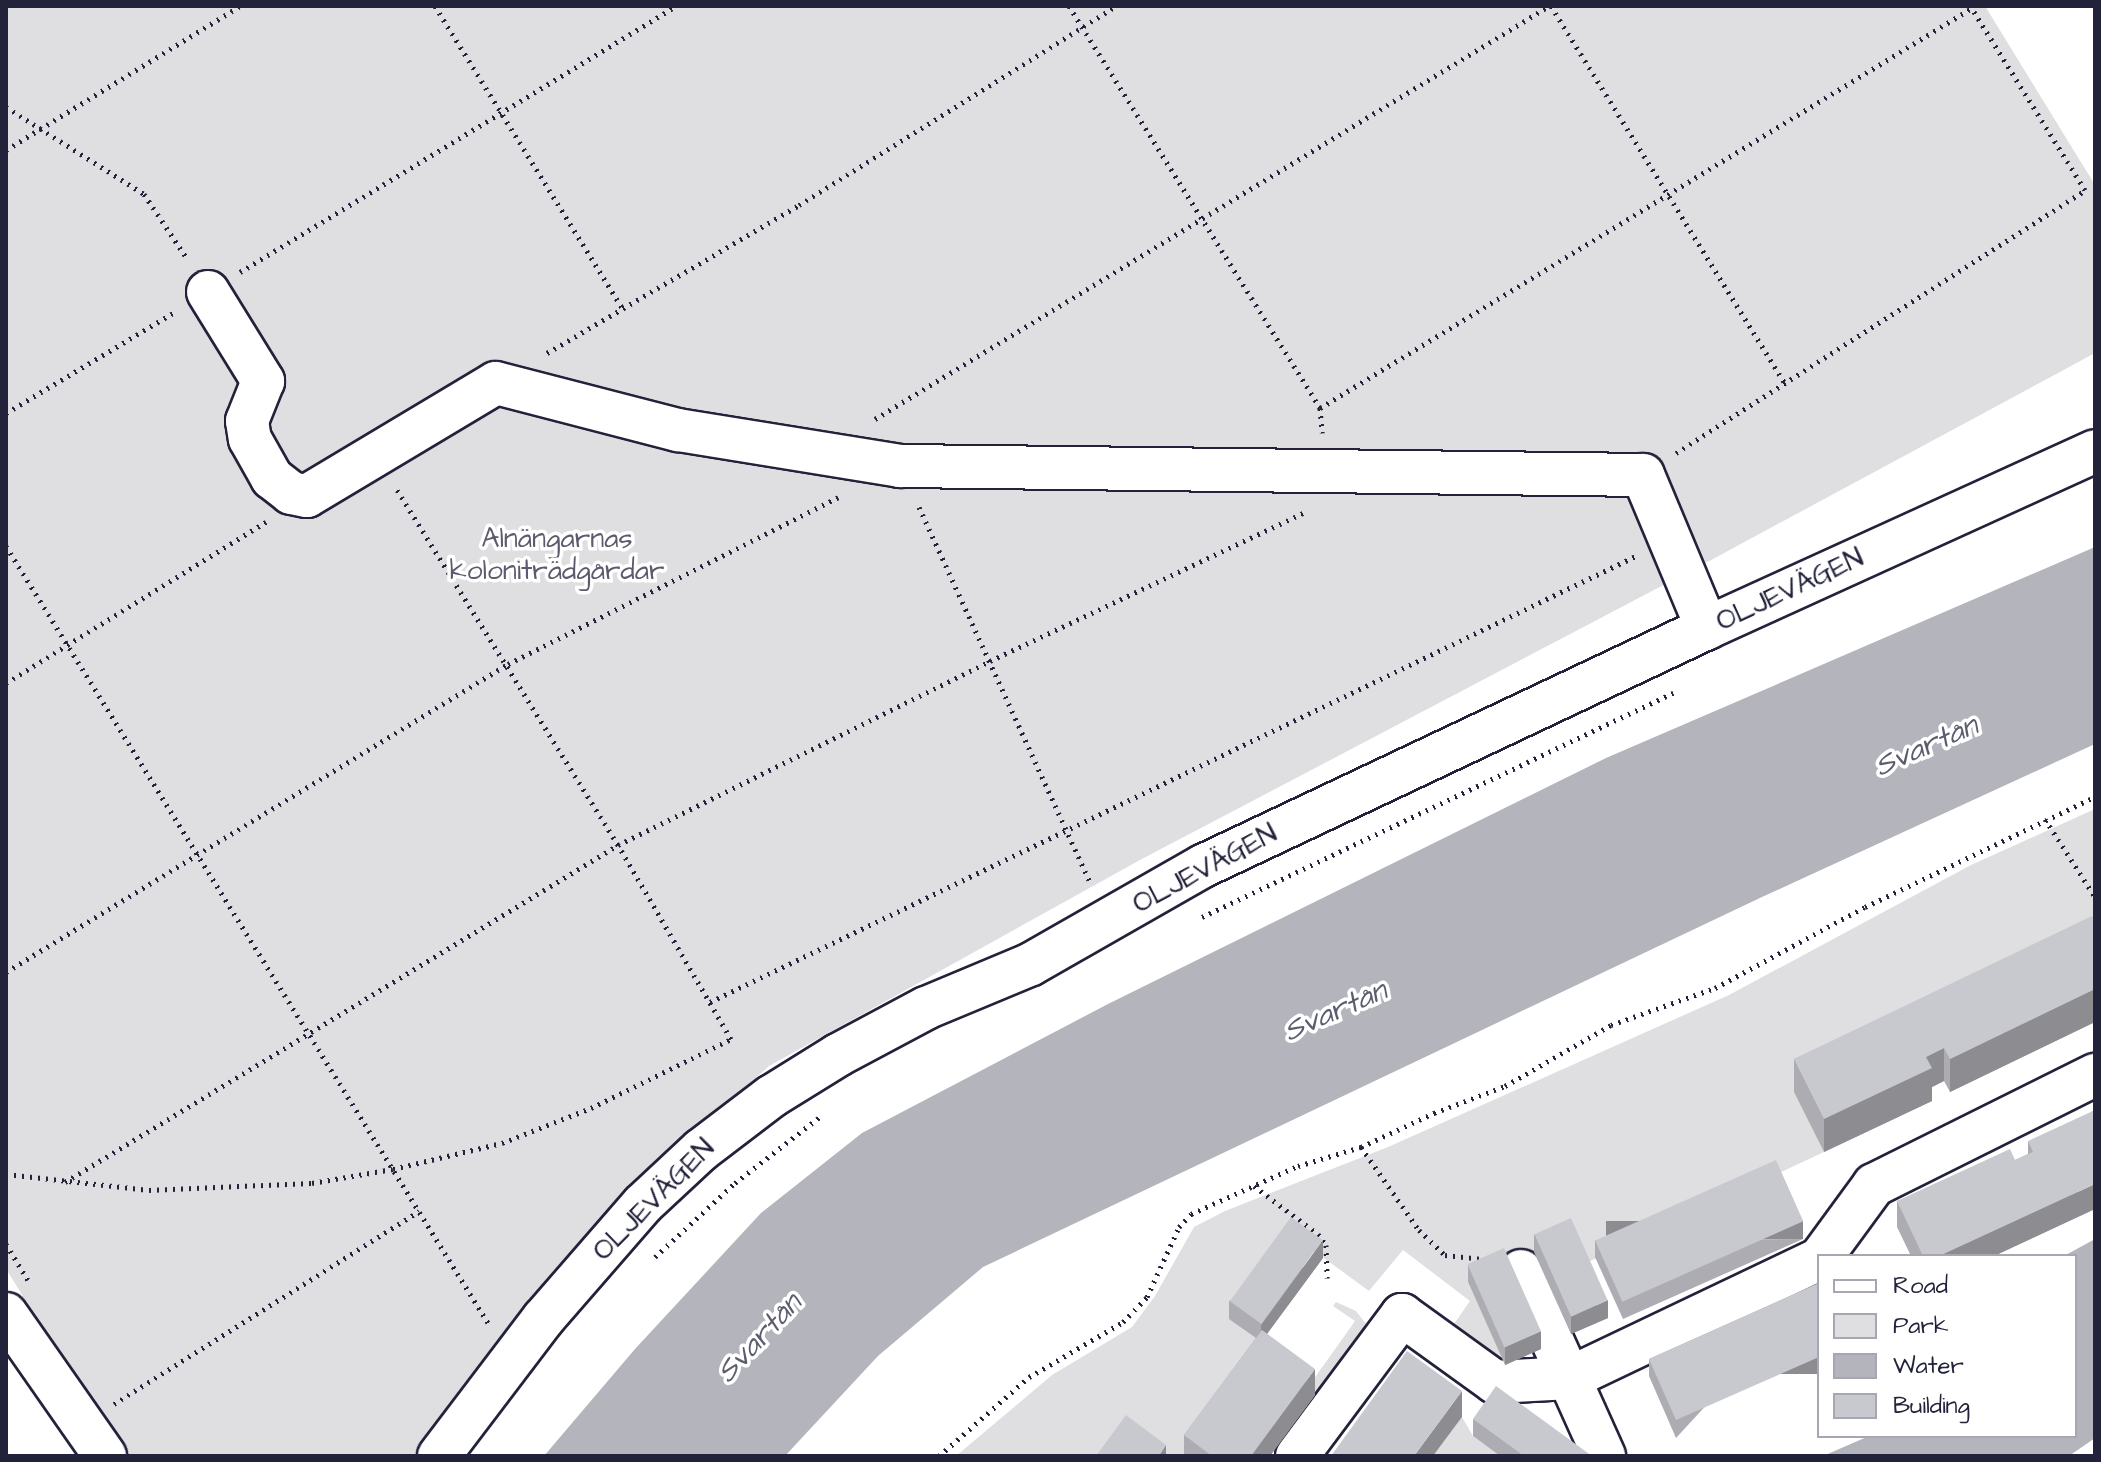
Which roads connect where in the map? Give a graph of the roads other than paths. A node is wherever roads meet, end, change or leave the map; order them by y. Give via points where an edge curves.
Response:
1 (208, 292) road end
2 (2095, 451) edge
3 (1707, 628) junction
4 (2095, 1075) edge
5 (1824, 1254) edge
6 (1817, 1260) edge
7 (1521, 1271) road end
8 (6, 1314) edge
9 (1570, 1378) junction
10 (105, 1456) edge
11 (439, 1456) edge
12 (1297, 1456) edge
13 (1604, 1456) edge

1 - 3 street via 263,381 247,421 259,459 291,493 307,496 496,383 678,430 900,466 1322,488 1643,475
2 - 3 street, OLJEVÄGEN
3 - 11 street, OLJEVÄGEN via 1203,866 1031,964 926,1008 772,1096 701,1150 643,1204 543,1319
4 - 5 street via 1874,1185
6 - 9 street
7 - 9 street
8 - 10 street
9 - 12 street via 1495,1382 1402,1315
9 - 13 street

